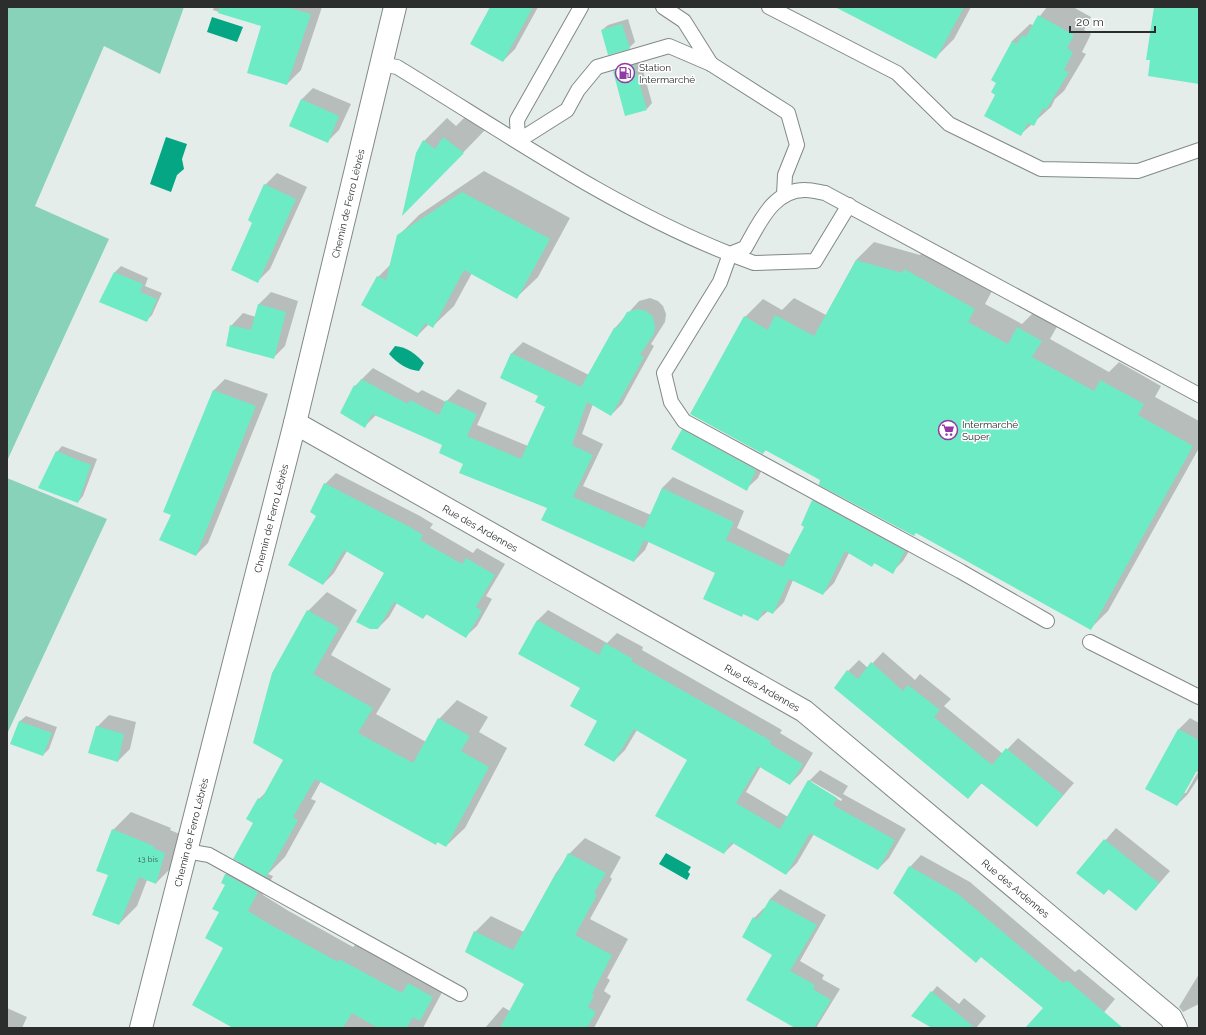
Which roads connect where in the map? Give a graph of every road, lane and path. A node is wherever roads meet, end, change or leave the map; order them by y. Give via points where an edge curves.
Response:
1 (395, 7) edge
2 (581, 7) edge
3 (663, 7) edge
4 (769, 7) edge
5 (381, 64) junction
6 (711, 64) junction
7 (518, 141) junction
8 (1199, 150) edge
9 (784, 195) junction
10 (849, 206) junction
11 (730, 254) junction
12 (1199, 395) edge
13 (295, 423) junction
14 (1047, 621) dead end
15 (1090, 642) dead end
16 (1199, 697) edge
17 (186, 851) junction
18 (460, 994) dead end
19 (141, 1028) edge
20 (1176, 1028) edge

1 - 5 street, Chemin de Ferro Lébrès
2 - 7 lane via 517,120
3 - 6 lane via 684,21
4 - 8 lane via 897,73 949,124 1041,169 1138,171
5 - 7 lane via 397,67
5 - 13 street, Chemin de Ferro Lébrès
6 - 7 lane via 669,46 596,67 578,90 567,110
6 - 9 lane via 788,113 796,145 785,175
7 - 11 lane via 585,183 702,243
9 - 10 lane via 805,190 825,193
9 - 11 lane via 768,210 745,248
10 - 11 lane via 815,261 754,263
10 - 12 lane
11 - 14 lane via 720,282 664,373 671,402 684,420
13 - 17 street, Chemin de Ferro Lébrès
13 - 20 street, Rue des Ardennes via 804,711 1171,1018
15 - 16 lane
17 - 18 lane via 209,855
17 - 19 street, Chemin de Ferro Lébrès

